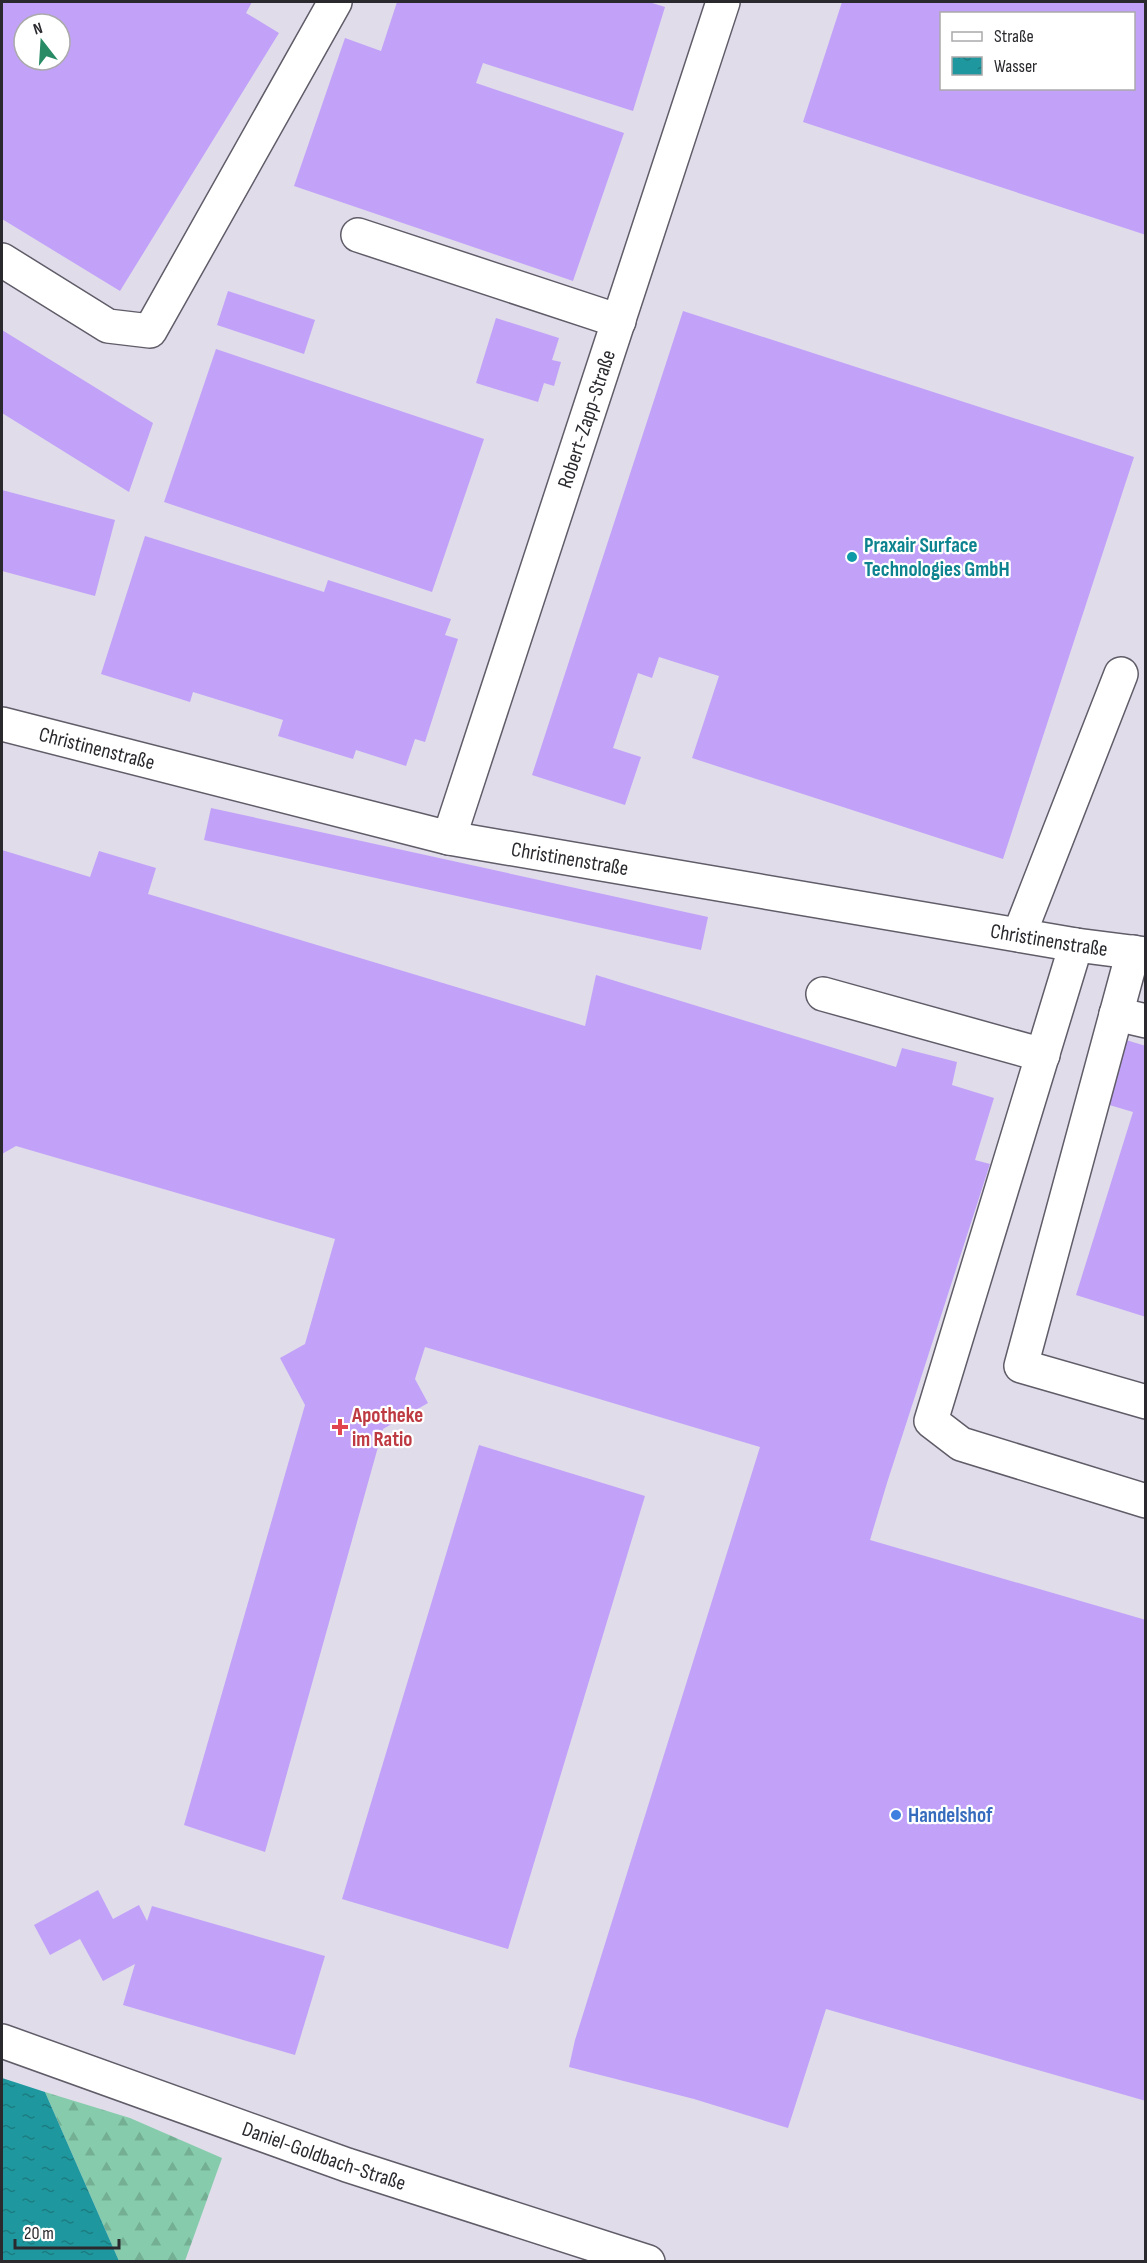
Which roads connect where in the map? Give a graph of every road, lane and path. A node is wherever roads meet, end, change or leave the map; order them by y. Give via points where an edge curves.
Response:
1 (335, 2) edge
2 (723, 2) edge
3 (358, 235) dead end
4 (2, 260) edge
5 (619, 321) junction
6 (1121, 674) dead end
7 (2, 724) edge
8 (449, 837) junction
9 (1019, 934) junction
10 (1076, 945) junction
11 (1139, 953) edge
12 (823, 994) dead end
13 (1131, 1017) edge
14 (1043, 1055) junction
15 (1146, 1402) edge
16 (1146, 1501) edge
17 (2, 2042) edge
18 (648, 2262) edge

1 - 4 street via 150,331 108,326
2 - 5 street, Robert-Zapp-Straße
3 - 5 street
5 - 8 street, Robert-Zapp-Straße
6 - 9 street
7 - 8 street, Christinenstraße
8 - 9 street, Christinenstraße
9 - 10 street, Christinenstraße
10 - 11 street, Christinenstraße
10 - 14 street
11 - 13 street
12 - 14 street
13 - 15 street via 1021,1366
14 - 16 street via 931,1421 960,1444
17 - 18 street, Daniel-Goldbach-Straße via 347,2165

